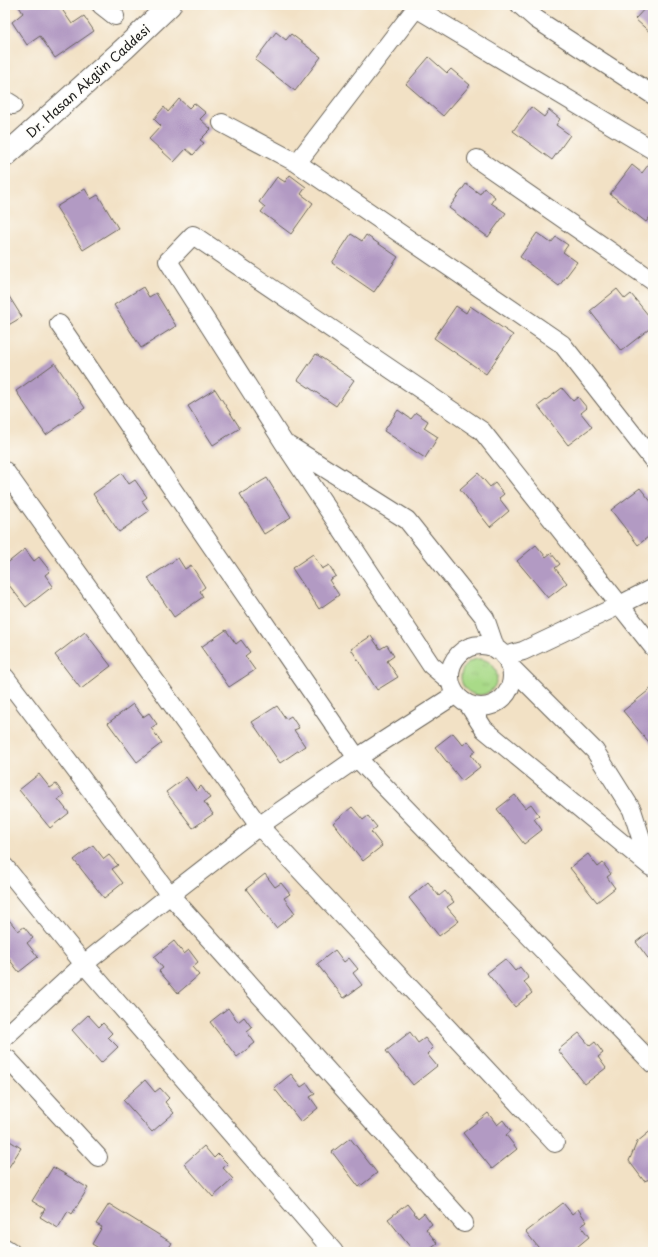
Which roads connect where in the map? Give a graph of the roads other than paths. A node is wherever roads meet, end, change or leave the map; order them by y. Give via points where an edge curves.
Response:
1 (170, 5) edge
2 (520, 5) edge
3 (653, 95) edge
4 (222, 123) dead end
5 (653, 150) edge
6 (5, 156) edge
7 (477, 159) dead end
8 (297, 163) junction
9 (653, 281) edge
10 (59, 324) dead end
11 (284, 443) junction
12 (653, 460) edge
13 (5, 471) edge
14 (653, 588) edge
15 (620, 605) junction
16 (653, 647) edge
17 (503, 657) junction
18 (5, 677) edge
19 (458, 693) junction
20 (357, 758) junction
21 (259, 826) junction
22 (5, 867) edge
23 (652, 867) edge
24 (170, 895) junction
25 (84, 964) junction
26 (5, 1035) edge
27 (7, 1062) edge
28 (653, 1064) edge
29 (555, 1142) dead end
30 (98, 1157) dead end
31 (464, 1223) dead end
32 (5, 1248) edge
33 (11, 1252) edge
34 (334, 1252) edge

1 - 6 street, Dr. Hasan Akgün Caddesi
2 - 3 street via 536,19
4 - 8 street
5 - 8 street via 416,8
7 - 9 street
8 - 12 street via 562,344
10 - 20 street
11 - 15 street via 168,261 193,235 482,431
11 - 17 street via 407,520 485,618
11 - 19 street via 431,665
13 - 21 street
14 - 15 street
15 - 16 street
15 - 17 street via 523,651
17 - 19 street via 487,646 468,648 460,654 450,671
17 - 19 street via 512,675 506,694 498,702 478,707
17 - 23 street via 595,751 632,810
18 - 24 street
19 - 20 street
19 - 23 street via 484,729
20 - 21 street
20 - 28 street
21 - 24 street
21 - 29 street
22 - 25 street
24 - 25 street
24 - 31 street
25 - 26 street
25 - 34 street
26 - 27 street via 10,1051
27 - 30 street
32 - 33 street

